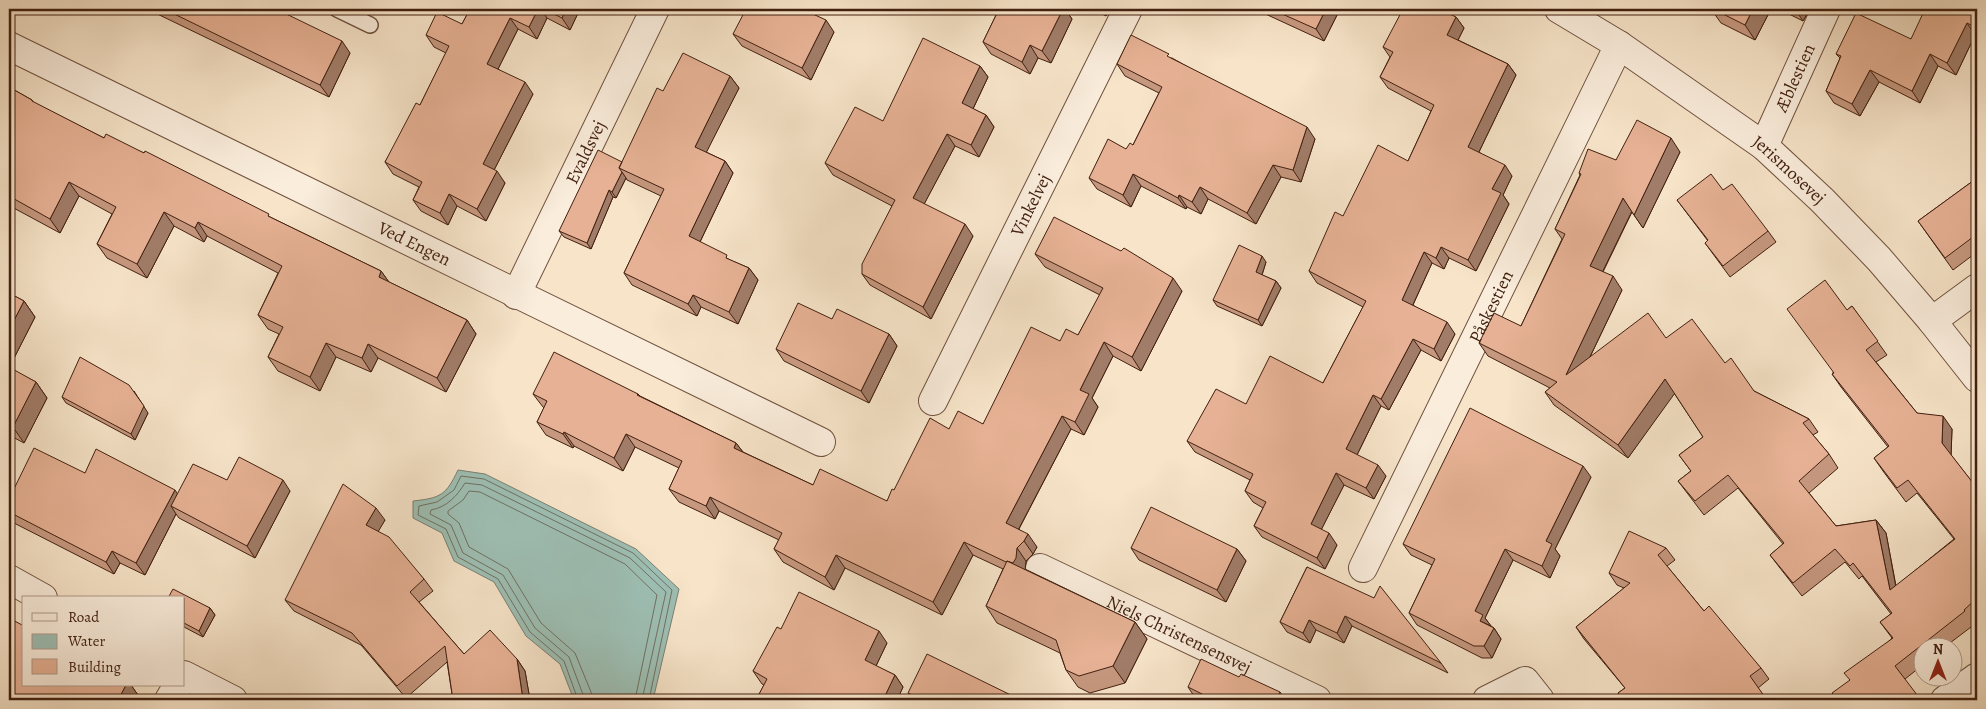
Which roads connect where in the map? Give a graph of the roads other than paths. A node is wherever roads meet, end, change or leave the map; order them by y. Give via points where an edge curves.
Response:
1 (337, 9) edge
2 (655, 9) edge
3 (1128, 9) edge
4 (1826, 9) edge
5 (1566, 10) edge
6 (370, 25) dead end
7 (1619, 45) junction
8 (9, 46) edge
9 (1764, 146) junction
10 (1977, 288) edge
11 (516, 295) junction
12 (1932, 321) junction
13 (1977, 378) edge
14 (933, 401) dead end
15 (821, 442) dead end
16 (1040, 568) dead end
17 (1363, 568) dead end
18 (9, 579) edge
19 (39, 596) edge
20 (185, 676) edge
21 (1977, 677) edge
22 (177, 686) edge
23 (170, 700) edge
24 (233, 700) edge
25 (1316, 700) edge
26 (1486, 700) edge
27 (1540, 700) edge
28 (1945, 700) edge

1 - 6 lane
2 - 11 street, Evaldsvej
3 - 14 street, Vinkelvej
4 - 9 street, Æblestien
5 - 7 street, Jerismosevej
7 - 9 street, Jerismosevej
7 - 17 street, Påskestien
8 - 11 street, Ved Engen
9 - 12 street, Jerismosevej via 1879,259
10 - 12 street
11 - 15 street, Ved Engen
12 - 13 street, Jerismosevej
16 - 25 street, Niels Christensensvej
18 - 19 street
20 - 24 street
21 - 28 street
22 - 23 street
26 - 27 street via 1525,681

